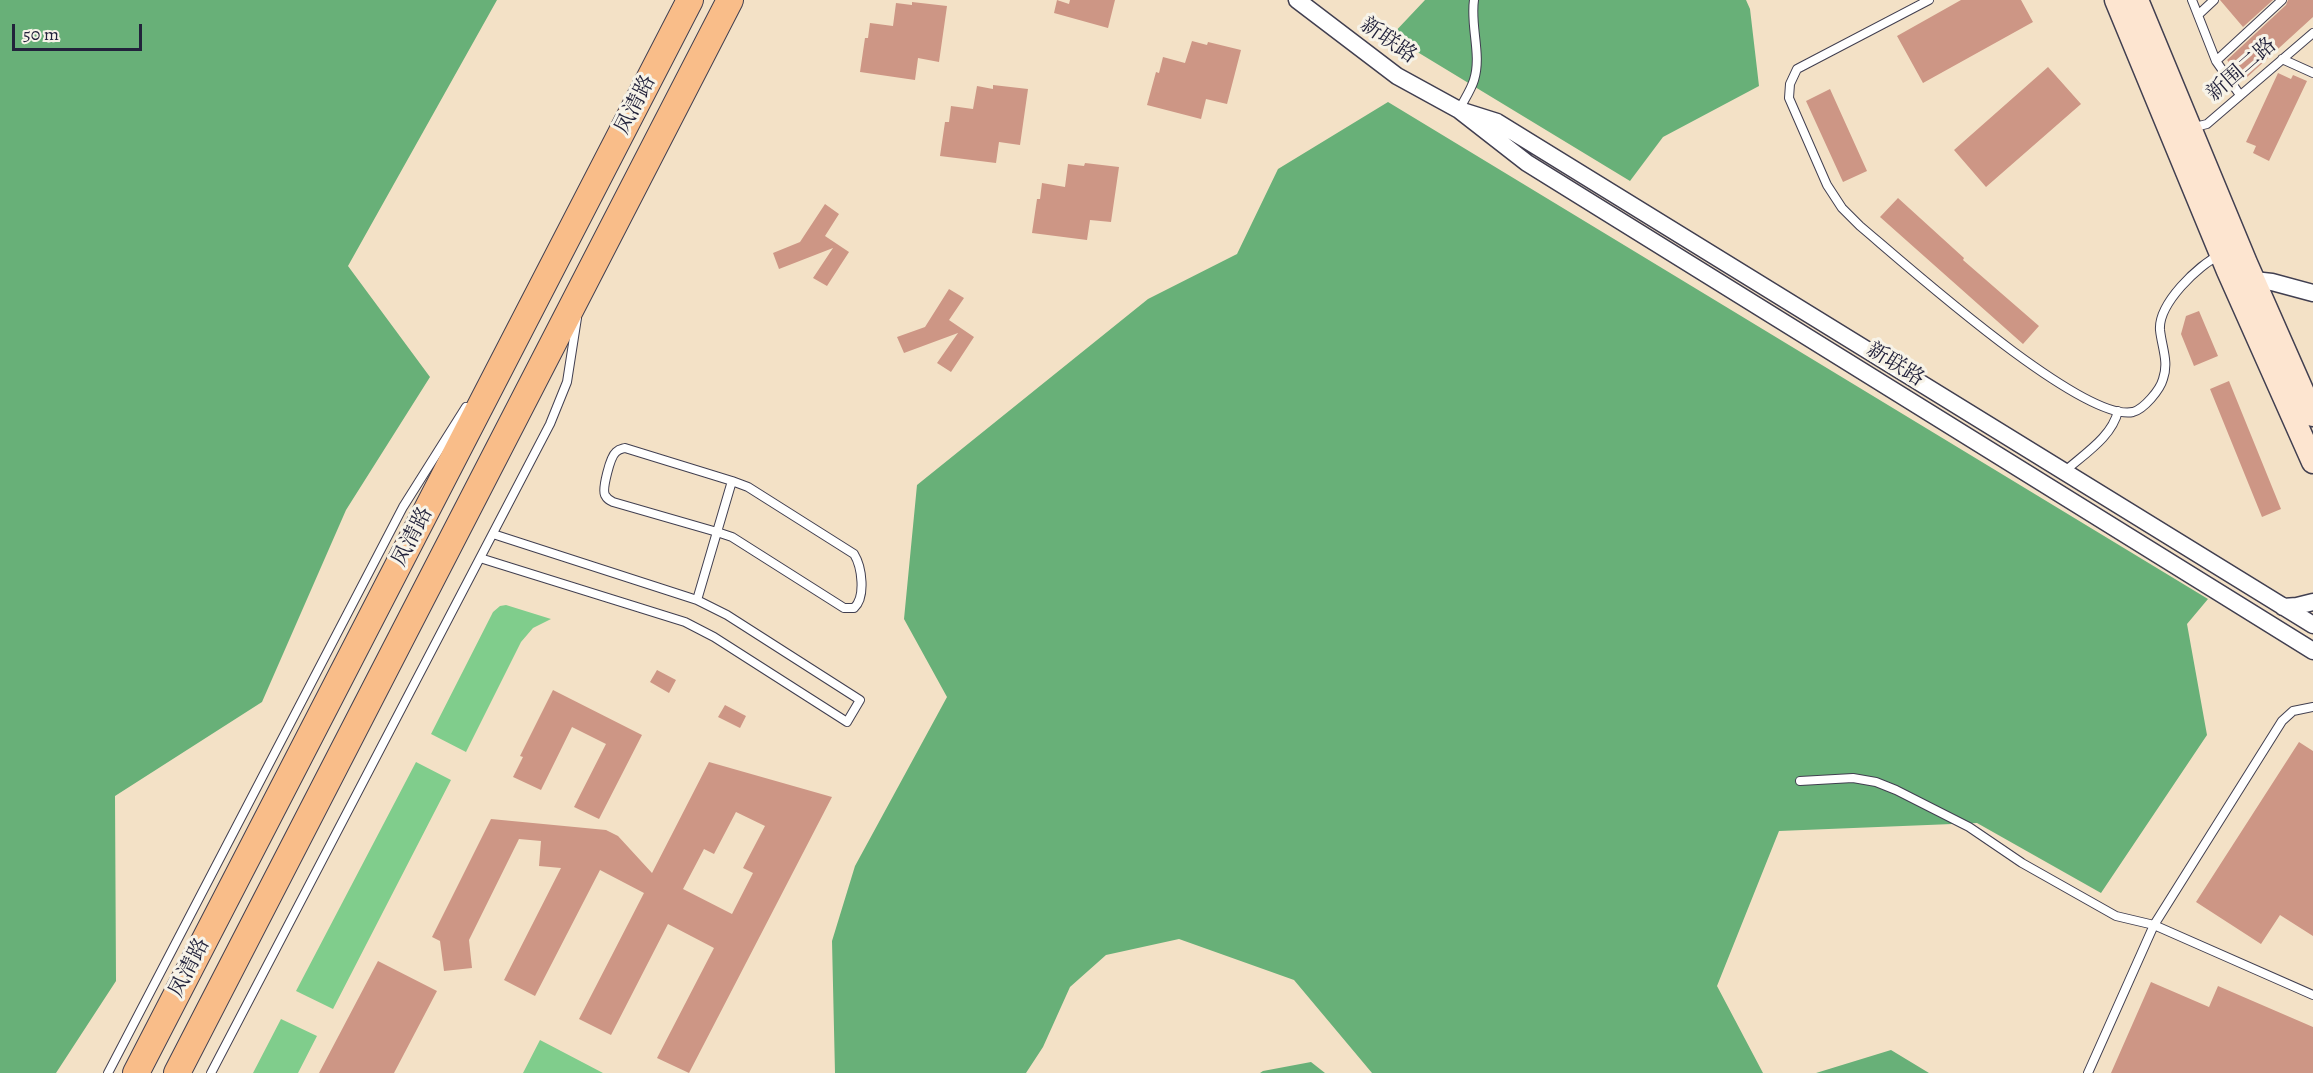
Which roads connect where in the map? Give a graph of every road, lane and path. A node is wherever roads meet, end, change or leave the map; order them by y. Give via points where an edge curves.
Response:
1 (690, 0) edge
2 (730, 0) edge
3 (1297, 0) edge
4 (1474, 0) edge
5 (1929, 0) edge
6 (2116, 0) edge
7 (2137, 0) edge
8 (2192, 0) edge
9 (2214, 0) edge
10 (2282, 0) edge
11 (2198, 15) junction
12 (2313, 33) edge
13 (2282, 60) junction
14 (2216, 62) junction
15 (2313, 73) edge
16 (2240, 95) junction
17 (1459, 110) junction
18 (2190, 129) junction
19 (2221, 254) junction
20 (2254, 280) junction
21 (581, 291) junction
22 (2313, 292) edge
23 (539, 293) junction
24 (477, 390) dead end
25 (471, 400) dead end
26 (2118, 411) junction
27 (2313, 415) edge
28 (2313, 462) edge
29 (2064, 472) junction
30 (732, 481) junction
31 (717, 532) junction
32 (493, 534) junction
33 (480, 558) junction
34 (697, 600) junction
35 (2313, 602) edge
36 (2283, 607) junction
37 (2313, 624) edge
38 (2313, 651) edge
39 (2313, 707) edge
40 (1800, 781) dead end
41 (2154, 925) junction
42 (2313, 995) edge
43 (108, 1073) edge
44 (136, 1073) edge
45 (177, 1073) edge
46 (211, 1073) edge
47 (2088, 1073) edge

1 - 23 main road, 凤清路
2 - 21 main road, 凤清路
3 - 17 street, 新联路 via 1396,76
4 - 17 lane via 1474,80
5 - 26 lane via 1797,69 1789,98 1827,185 1860,226 2013,353 2064,387
6 - 19 street
7 - 18 street
8 - 11 lane
9 - 11 lane
10 - 14 lane
11 - 14 lane
12 - 13 lane, 新围二路
13 - 15 lane
13 - 16 lane, 新围二路
14 - 16 lane
16 - 18 lane, 新围二路 via 2207,124
17 - 29 street, 新联路 via 1497,122
17 - 38 street, 新联路 via 1527,163
18 - 20 street
19 - 26 lane via 2207,261 2185,282 2163,312 2160,328 2167,365 2163,382 2143,406 2133,412
19 - 28 street
20 - 22 street
20 - 27 street
21 - 32 lane via 567,382 560,403
21 - 45 main road, 凤清路
23 - 24 lane
23 - 44 main road, 凤清路
25 - 43 lane via 403,507
26 - 29 lane via 2108,432
29 - 36 street, 新联路
30 - 31 lane
30 - 31 lane via 625,448 612,457 603,487 609,500
30 - 31 lane via 748,487 854,555 860,567 861,599 854,608 844,608 732,537
31 - 34 lane
32 - 33 lane
32 - 34 lane
33 - 34 lane via 685,622 847,722 860,700
33 - 46 lane
35 - 36 street
36 - 37 street, 新联路
39 - 41 lane via 2293,711 2282,721
40 - 41 lane via 1853,778 1876,782 1969,828 2022,864 2116,916
41 - 42 lane
41 - 47 lane

